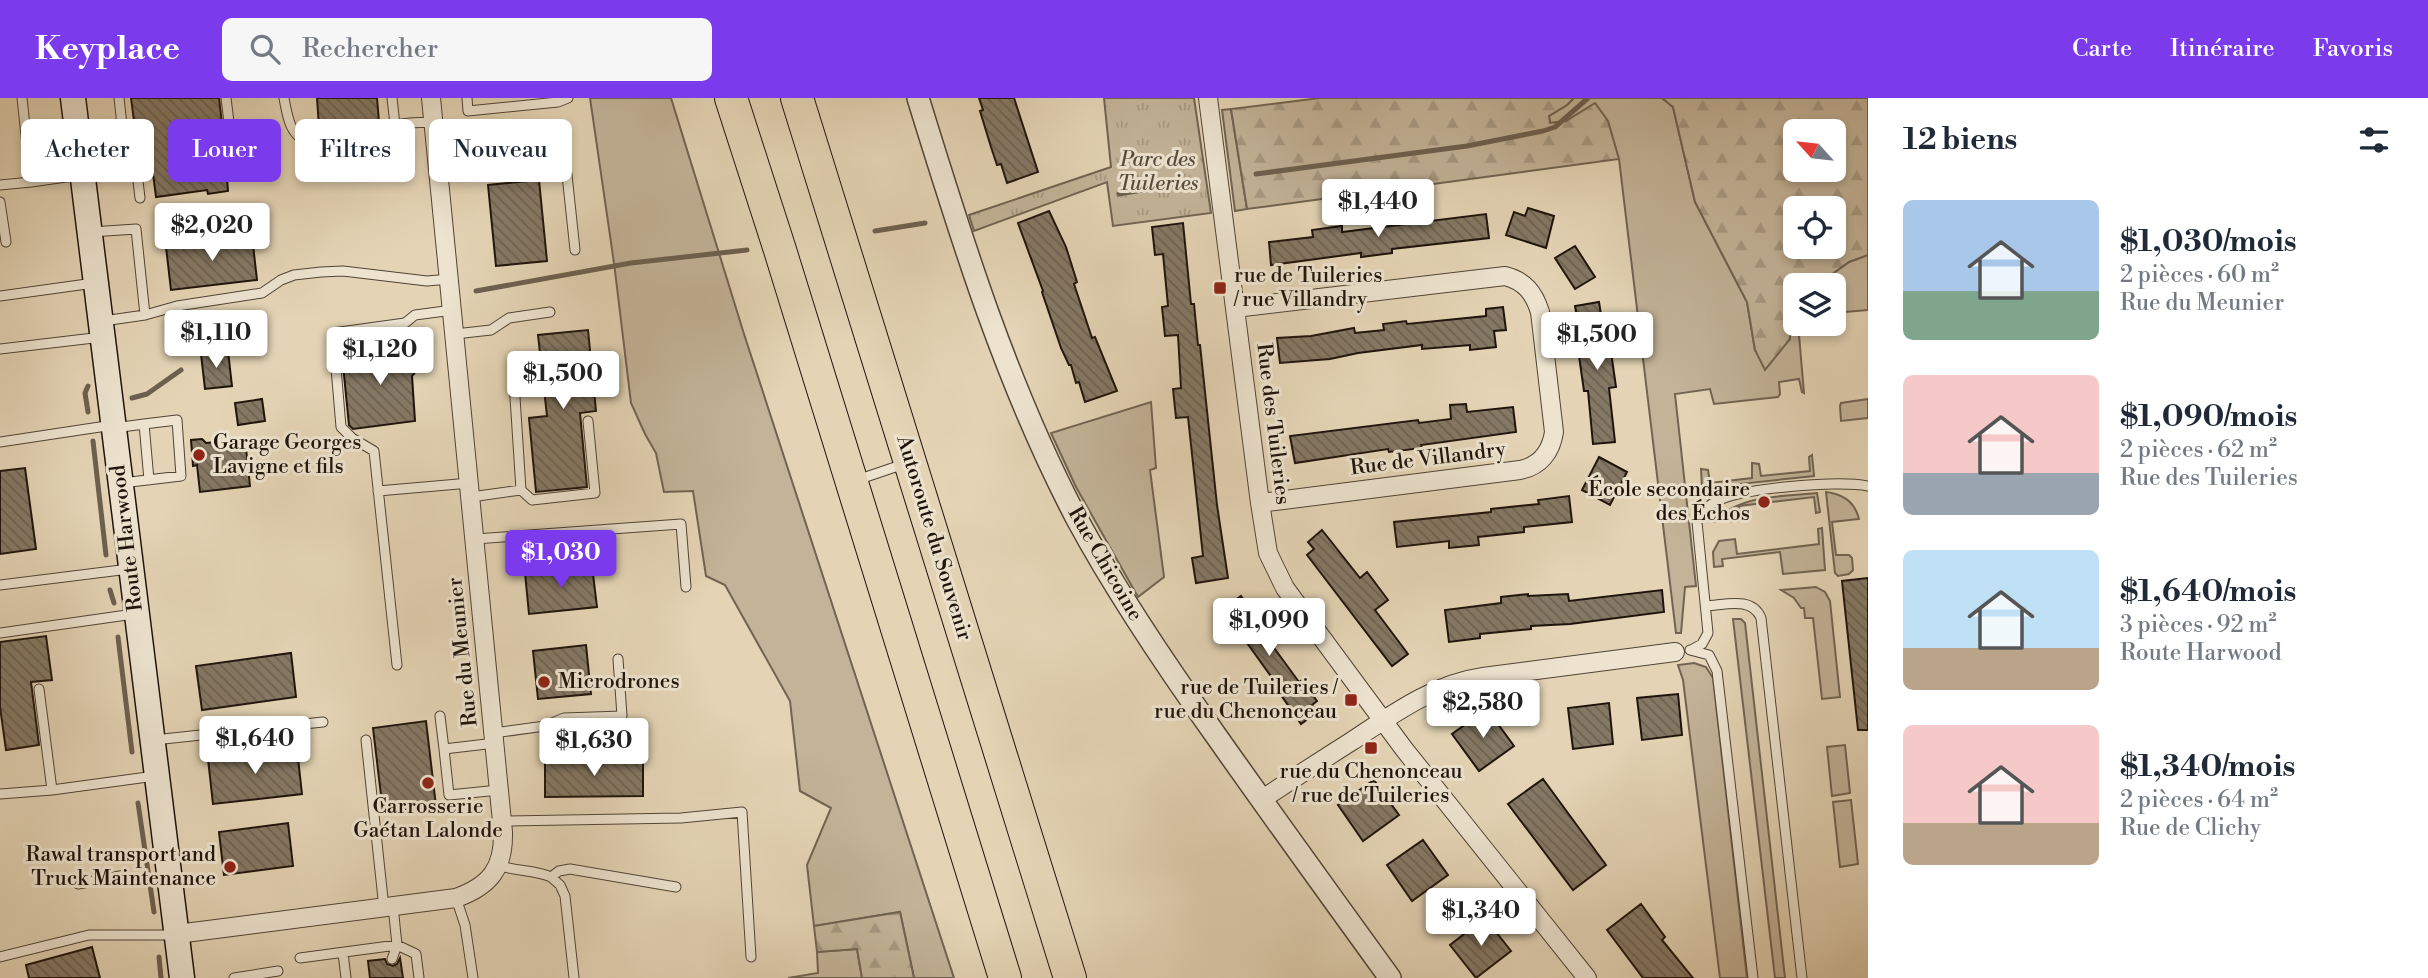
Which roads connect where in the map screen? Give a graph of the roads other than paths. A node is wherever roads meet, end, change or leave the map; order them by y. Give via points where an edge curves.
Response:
1 (22, 98) edge
2 (73, 98) edge
3 (120, 98) edge
4 (226, 98) edge
5 (284, 98) edge
6 (392, 98) edge
7 (431, 98) edge
8 (467, 98) edge
9 (568, 98) edge
10 (731, 98) edge
11 (797, 98) edge
12 (918, 98) edge
13 (1208, 98) edge
14 (516, 102) edge
15 (24, 119) edge
16 (75, 119) edge
17 (122, 119) edge
18 (229, 119) edge
19 (394, 119) edge
20 (433, 119) edge
21 (295, 134) edge
22 (31, 182) edge
23 (83, 182) edge
24 (138, 182) edge
25 (440, 182) edge
26 (568, 182) edge
27 (0, 185) edge
28 (140, 198) dead end
29 (0, 202) edge
30 (89, 233) junction
31 (6, 242) dead end
32 (575, 250) dead end
33 (450, 279) junction
34 (96, 283) junction
35 (0, 296) edge
36 (1235, 308) junction
37 (453, 310) junction
38 (550, 312) dead end
39 (145, 315) junction
40 (101, 329) junction
41 (455, 334) junction
42 (0, 349) edge
43 (514, 382) dead end
44 (588, 421) dead end
45 (144, 424) junction
46 (113, 426) junction
47 (0, 442) edge
48 (911, 462) junction
49 (149, 480) junction
50 (852, 481) junction
51 (120, 484) junction
52 (1868, 486) edge
53 (470, 490) junction
54 (522, 490) junction
55 (378, 491) junction
56 (1260, 503) junction
57 (475, 539) junction
58 (131, 569) junction
59 (0, 585) edge
60 (686, 587) dead end
61 (1706, 606) junction
62 (136, 614) junction
63 (0, 633) edge
64 (1683, 651) junction
65 (618, 659) dead end
66 (397, 665) dead end
67 (39, 689) dead end
68 (440, 716) dead end
69 (1383, 721) junction
70 (323, 722) dead end
71 (494, 738) junction
72 (152, 740) junction
73 (366, 740) dead end
74 (444, 749) junction
75 (156, 776) junction
76 (52, 789) junction
77 (499, 789) junction
78 (0, 794) edge
79 (1261, 800) junction
80 (502, 821) junction
81 (498, 865) junction
82 (125, 875) dead end
83 (551, 877) junction
84 (78, 884) dead end
85 (676, 887) dead end
86 (456, 898) junction
87 (388, 907) junction
88 (177, 934) junction
89 (397, 945) junction
90 (343, 953) junction
91 (0, 957) edge
92 (751, 957) dead end
93 (300, 958) dead end
94 (392, 958) dead end
95 (278, 971) dead end
96 (183, 978) edge
97 (234, 978) edge
98 (346, 978) edge
99 (419, 978) edge
100 (473, 978) edge
101 (574, 978) edge
102 (1004, 978) edge
103 (1070, 978) edge
104 (1390, 978) edge
105 (1587, 978) edge
106 (1753, 978) edge
107 (1802, 978) edge

1 - 15 lane
2 - 16 main road, Route Harwood
3 - 17 lane
4 - 18 lane
5 - 21 lane
6 - 19 lane
7 - 20 street, Rue du Meunier
8 - 14 lane via 468,111
9 - 14 lane
10 - 50 highway
11 - 48 highway, Autoroute du Souvenir
12 - 79 street, Rue Chicoine via 987,310 1021,400 1064,493 1144,632
13 - 36 street, Rue des Tuileries
22 - 27 lane
23 - 30 main road, Route Harwood
24 - 28 lane
25 - 33 street, Rue du Meunier
26 - 32 lane
29 - 31 lane
30 - 34 main road, Route Harwood
30 - 39 lane via 136,229
33 - 37 street, Rue du Meunier
33 - 39 lane via 427,281 343,271 293,275 262,293
34 - 35 lane
34 - 40 main road, Route Harwood
36 - 56 street, Rue des Tuileries
36 - 56 street, Rue de Villandry via 1504,276 1523,283 1540,312 1554,432 1549,450 1536,464 1520,470
37 - 41 street, Rue du Meunier
37 - 55 lane via 415,314 405,323 333,333 341,427 373,451
38 - 41 lane via 509,318 491,330
39 - 40 lane
40 - 42 lane
40 - 46 main road, Route Harwood
41 - 53 street, Rue du Meunier
43 - 54 lane
44 - 54 lane via 595,493 533,500
45 - 46 lane
45 - 49 lane
45 - 49 lane via 177,420 181,476
46 - 47 lane
46 - 51 main road, Route Harwood
48 - 50 lane
48 - 103 highway, Autoroute du Souvenir
49 - 51 lane
50 - 102 highway
51 - 58 main road, Route Harwood
52 - 61 lane via 1830,483 1745,492 1710,505 1697,522
53 - 54 lane
53 - 55 lane
53 - 57 street, Rue du Meunier
55 - 66 lane
56 - 69 street, Rue des Tuileries via 1268,553 1277,574
57 - 60 lane via 681,524
57 - 71 street, Rue du Meunier
58 - 59 lane
58 - 62 main road, Route Harwood
61 - 64 lane via 1708,636 1702,645
61 - 107 lane via 1746,604 1761,618
62 - 63 lane
62 - 72 main road, Route Harwood
64 - 69 street via 1467,679 1438,689
64 - 106 lane via 1709,655 1717,671
65 - 71 lane via 622,716 564,718
67 - 76 lane
68 - 74 lane
69 - 79 street
69 - 105 street, Rue des Tuileries
70 - 72 lane
71 - 74 lane
71 - 77 street, Rue du Meunier
72 - 75 main road, Route Harwood
73 - 87 lane
74 - 77 lane via 449,795
75 - 76 lane
75 - 88 main road, Route Harwood
76 - 78 lane
77 - 80 street, Rue du Meunier
79 - 104 street, Rue Chicoine
80 - 81 street, Rue du Meunier via 504,843
80 - 92 lane via 742,813
81 - 83 lane
81 - 86 street via 484,885
82 - 84 lane
83 - 85 lane via 570,869
83 - 101 lane via 565,896
86 - 87 street
86 - 100 lane
87 - 88 street
87 - 89 lane
88 - 91 lane via 89,935
88 - 96 main road, Route Harwood
89 - 90 lane
89 - 94 lane
89 - 99 lane via 416,954
90 - 93 lane
90 - 98 lane
95 - 97 lane

